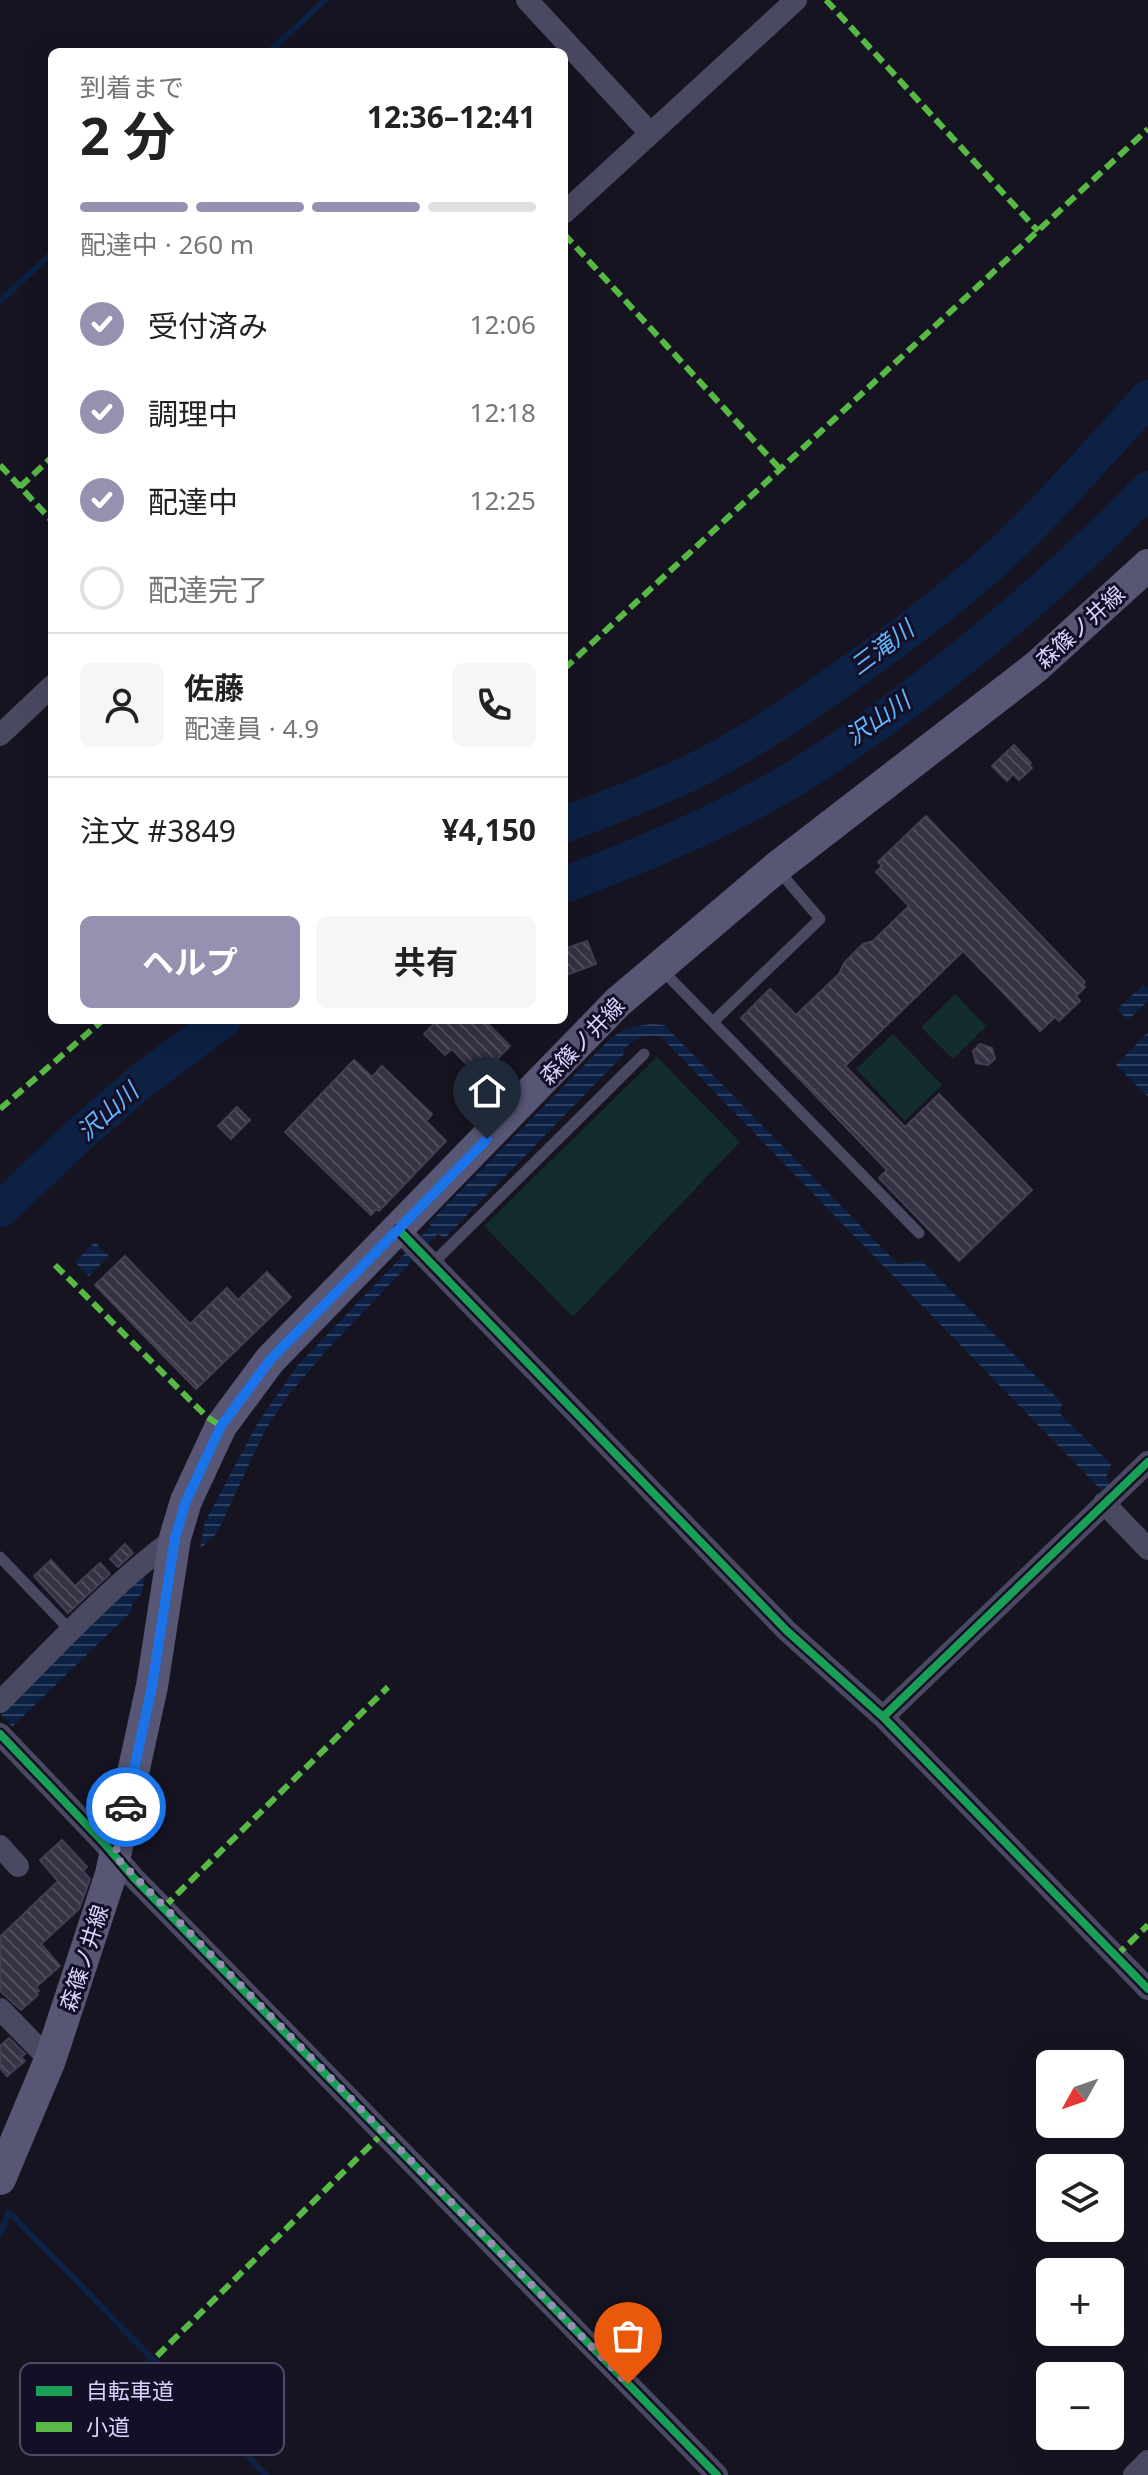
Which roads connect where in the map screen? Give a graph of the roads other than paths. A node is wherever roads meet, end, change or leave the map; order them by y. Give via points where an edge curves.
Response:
1 (527, 0) edge
2 (796, 0) edge
3 (650, 133) junction
4 (568, 209) edge
5 (1148, 565) edge
6 (48, 690) edge
7 (0, 735) edge
8 (776, 868) junction
9 (660, 967) junction
10 (714, 1021) junction
11 (644, 1054) dead end
12 (399, 1230) junction
13 (919, 1233) dead end
14 (432, 1264) junction
15 (1148, 1462) edge
16 (1104, 1503) junction
17 (175, 1538) junction
18 (1148, 1549) edge
19 (0, 1557) edge
20 (71, 1631) junction
21 (0, 1702) edge
22 (883, 1717) junction
23 (4, 1742) edge
24 (0, 1846) edge
25 (115, 1856) junction
26 (18, 1866) dead end
27 (1148, 1989) edge
28 (0, 2009) edge
29 (50, 2060) junction
30 (0, 2179) edge
31 (1148, 2461) edge
32 (717, 2475) edge
33 (1134, 2475) edge

1 - 3 street
2 - 3 street
3 - 4 street
5 - 8 main road, 森篠ノ井線 via 1026,675
6 - 7 street
8 - 9 main road, 森篠ノ井線
8 - 10 lane via 820,919
9 - 10 lane
9 - 12 main road, 森篠ノ井線 via 618,1002
10 - 13 lane
11 - 14 lane
12 - 14 street
12 - 17 main road, 森篠ノ井線 via 270,1360 242,1396 221,1426
14 - 22 street via 787,1631
15 - 16 street
16 - 18 street
16 - 22 street
17 - 20 street
17 - 25 main road, 森篠ノ井線 via 152,1686
19 - 20 lane
20 - 21 street
22 - 27 street
23 - 25 street
24 - 26 street
25 - 29 main road, 森篠ノ井線
25 - 32 street
28 - 29 street
29 - 30 main road, 森篠ノ井線
31 - 33 street

